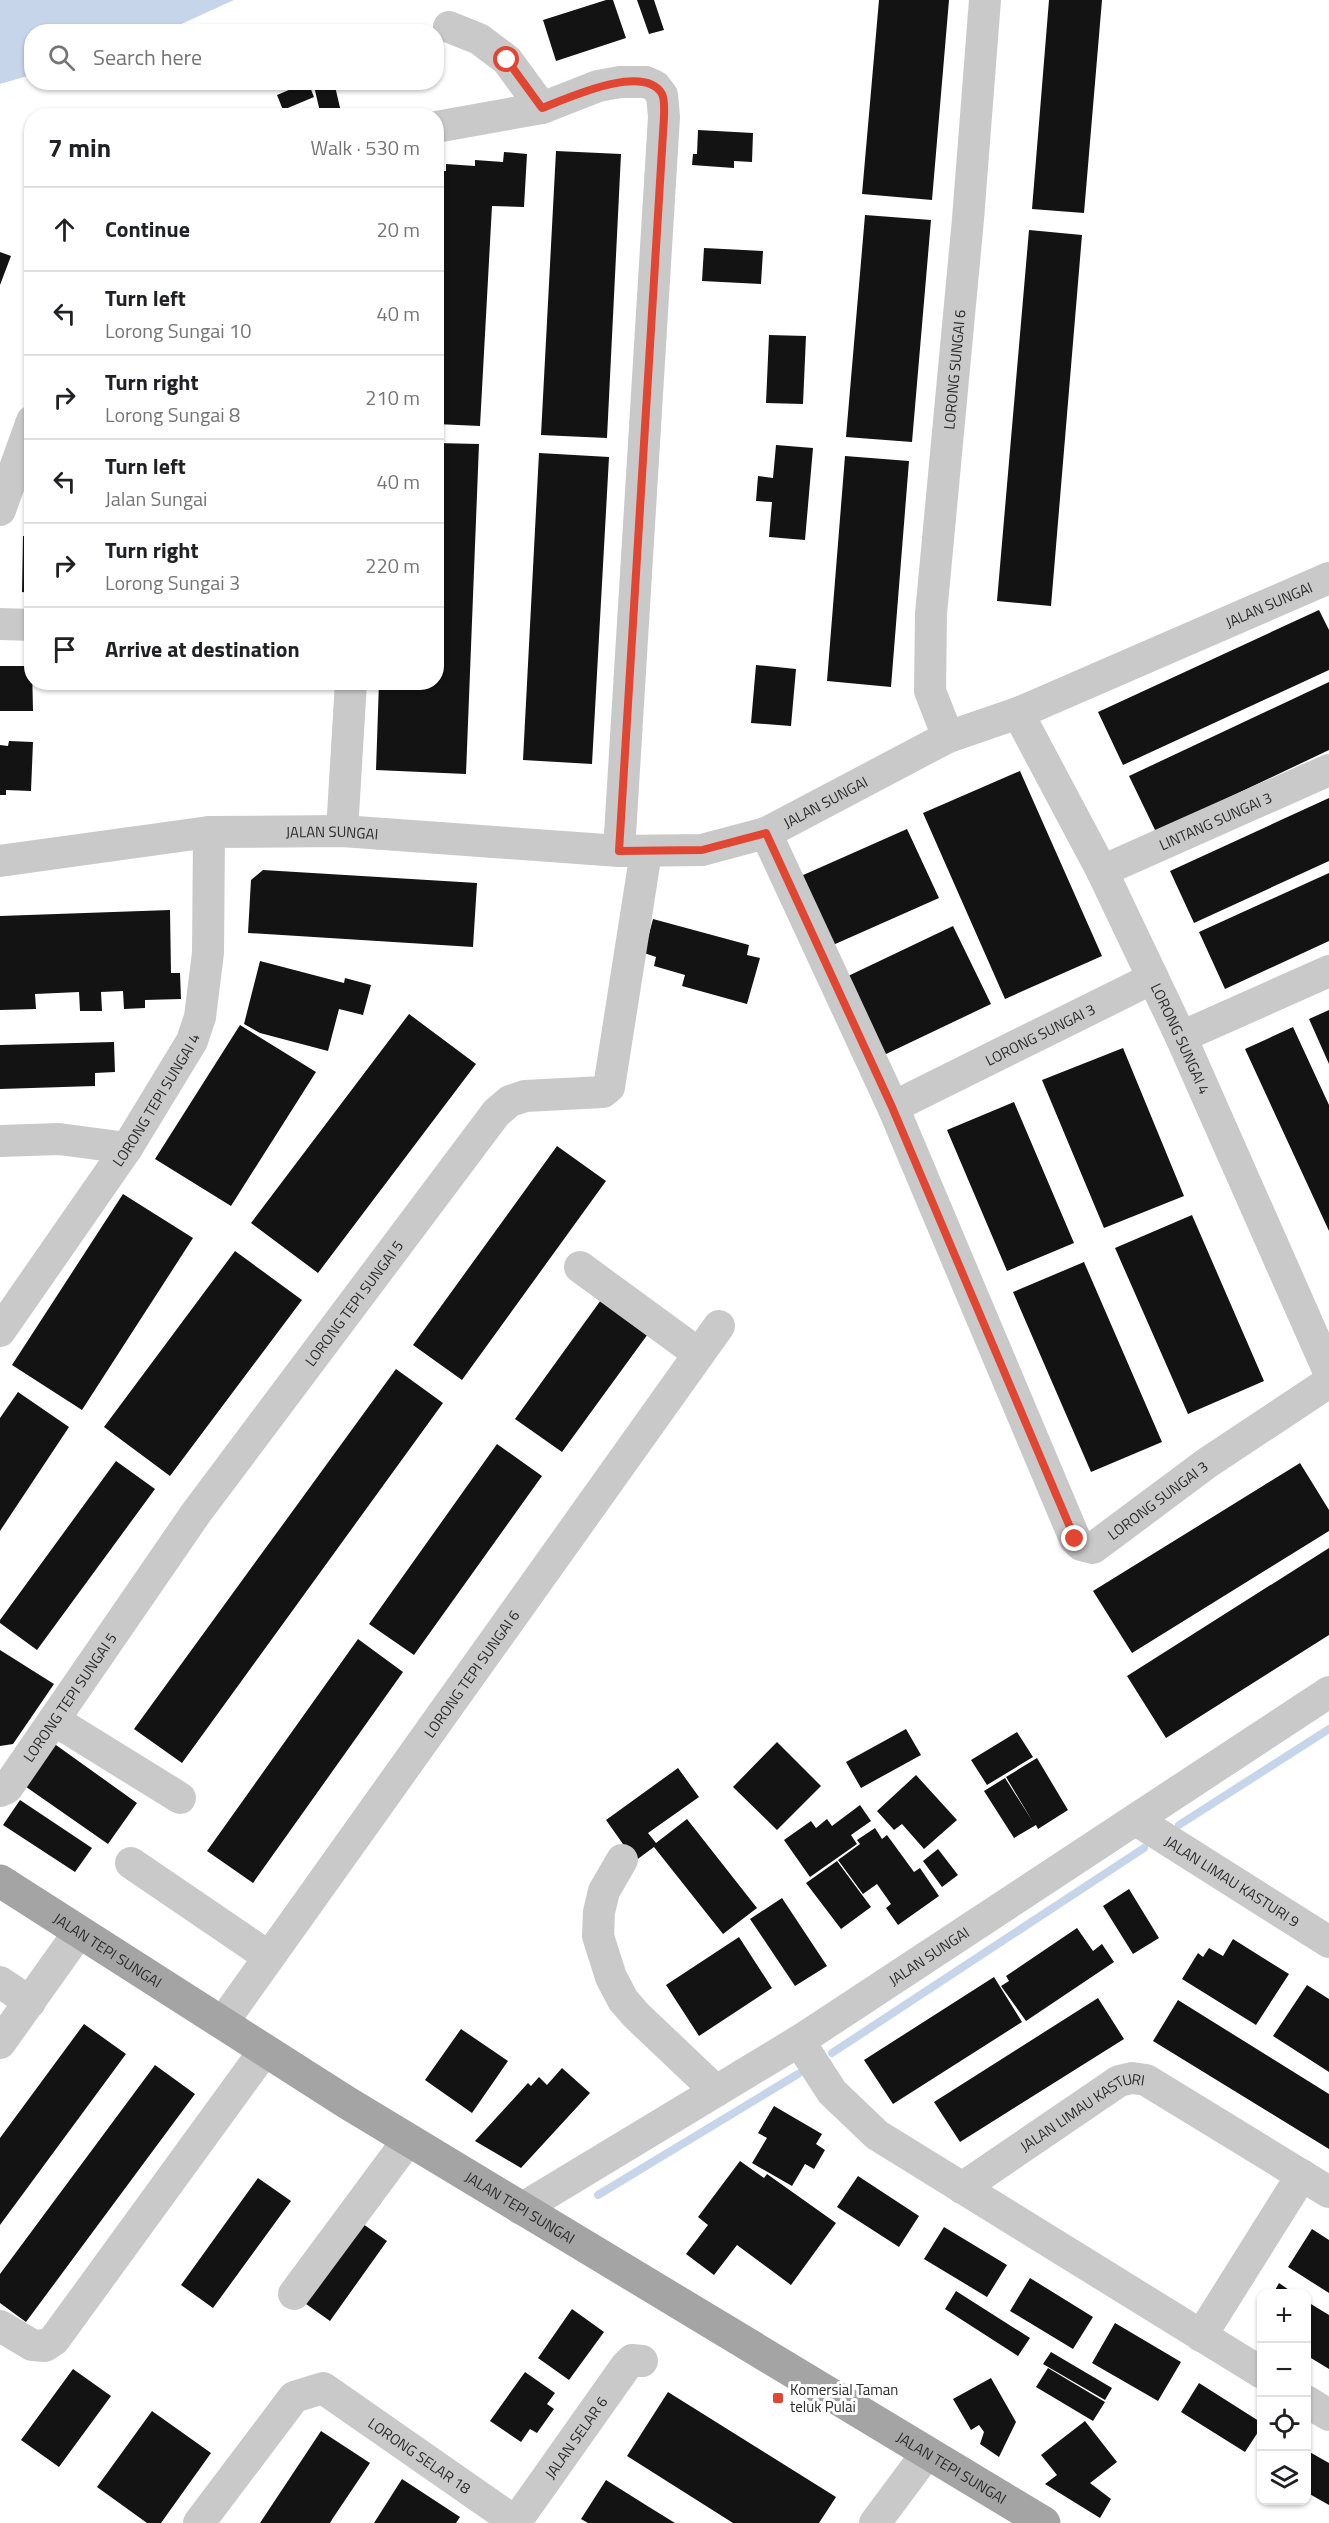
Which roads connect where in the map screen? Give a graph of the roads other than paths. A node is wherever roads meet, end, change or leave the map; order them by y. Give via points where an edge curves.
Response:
1 (985, 0) edge
2 (449, 27) dead end
3 (542, 108) junction
4 (444, 126) edge
5 (24, 444) edge
6 (0, 510) edge
7 (1329, 578) edge
8 (0, 624) edge
9 (24, 625) edge
10 (351, 690) edge
11 (1018, 713) junction
12 (948, 737) junction
13 (1329, 770) edge
14 (342, 831) junction
15 (209, 832) junction
16 (766, 833) junction
17 (632, 852) junction
18 (0, 861) edge
19 (1102, 871) junction
20 (1329, 971) edge
21 (1153, 978) junction
22 (1181, 1036) junction
23 (892, 1107) junction
24 (0, 1141) edge
25 (127, 1148) junction
26 (580, 1267) dead end
27 (719, 1326) dead end
28 (0, 1331) edge
29 (699, 1354) junction
30 (1329, 1372) edge
31 (1329, 1382) edge
32 (1329, 1692) edge
33 (54, 1720) junction
34 (3, 1789) edge
35 (180, 1798) dead end
36 (1136, 1820) junction
37 (622, 1860) dead end
38 (131, 1863) dead end
39 (0, 1881) edge
40 (79, 1932) junction
41 (1329, 1942) edge
42 (269, 1957) junction
43 (0, 1982) edge
44 (30, 2002) junction
45 (223, 2022) junction
46 (799, 2041) junction
47 (0, 2043) edge
48 (266, 2050) junction
49 (716, 2091) junction
50 (408, 2140) junction
51 (1302, 2175) junction
52 (962, 2188) junction
53 (1329, 2192) edge
54 (521, 2209) junction
55 (294, 2294) dead end
56 (0, 2326) edge
57 (1202, 2336) junction
58 (642, 2361) dead end
59 (1257, 2370) edge
60 (1311, 2404) edge
61 (1329, 2415) edge
62 (927, 2454) junction
63 (199, 2523) edge
64 (516, 2523) edge
65 (875, 2523) edge
66 (1044, 2523) edge

1 - 12 street, LORONG SUNGAI 6 via 931,614 930,691
2 - 3 street via 479,39 507,60
3 - 4 street
3 - 17 street via 598,86 620,82 646,82 662,94
5 - 6 street
7 - 11 street, JALAN SUNGAI
8 - 9 street
10 - 14 street
11 - 12 street, JALAN SUNGAI
11 - 19 street, LORONG SUNGAI 4
12 - 16 street, JALAN SUNGAI
13 - 19 street, LINTANG SUNGAI 3
14 - 15 street, JALAN SUNGAI
14 - 17 street, JALAN SUNGAI
15 - 18 street, JALAN SUNGAI
15 - 25 street, LORONG TEPI SUNGAI 4 via 208,953 200,1017 192,1041
16 - 17 street, JALAN SUNGAI via 702,850
16 - 23 street, LORONG SUNGAI 3
17 - 33 street, LORONG TEPI SUNGAI 5 via 609,1087 603,1092 525,1096 510,1101 495,1113 196,1513
19 - 21 street, LORONG SUNGAI 4
20 - 22 street
21 - 22 street, LORONG SUNGAI 4
21 - 23 street, LORONG SUNGAI 3
22 - 30 street, LORONG SUNGAI 4
23 - 31 street, LORONG SUNGAI 3 via 1075,1539 1081,1545 1093,1548 1207,1463
24 - 25 street via 58,1139
25 - 28 street, LORONG TEPI SUNGAI 4
26 - 29 street
27 - 29 street, LORONG TEPI SUNGAI 6
29 - 42 street, LORONG TEPI SUNGAI 6
32 - 36 street, JALAN SUNGAI
33 - 34 street, LORONG TEPI SUNGAI 5
33 - 35 street
36 - 41 street, JALAN LIMAU KASTURI 9
36 - 46 street, JALAN SUNGAI
37 - 49 street via 604,1891 599,1912 597,1936 611,1977 636,2015
38 - 42 street
39 - 40 main road, JALAN TEPI SUNGAI
40 - 44 street
40 - 45 main road, JALAN TEPI SUNGAI
42 - 45 street, LORONG TEPI SUNGAI 6
43 - 44 street
44 - 47 street
45 - 48 main road, JALAN TEPI SUNGAI
46 - 49 street, JALAN SUNGAI
46 - 52 street via 832,2092 877,2135
48 - 50 main road, JALAN TEPI SUNGAI
48 - 56 street via 54,2340 45,2346 32,2345
49 - 54 street, JALAN SUNGAI
50 - 54 main road, JALAN TEPI SUNGAI
50 - 55 street
51 - 52 street, JALAN LIMAU KASTURI via 1146,2080 1132,2078 1119,2081
51 - 53 street, JALAN LIMAU KASTURI
51 - 57 street
52 - 57 street
54 - 62 main road, JALAN TEPI SUNGAI
57 - 59 street
58 - 64 street, JALAN SELAR 6 via 632,2360 626,2366
60 - 61 street
62 - 65 street
62 - 66 main road, JALAN TEPI SUNGAI
63 - 64 street, LORONG SELAR 18 via 294,2397 323,2388

